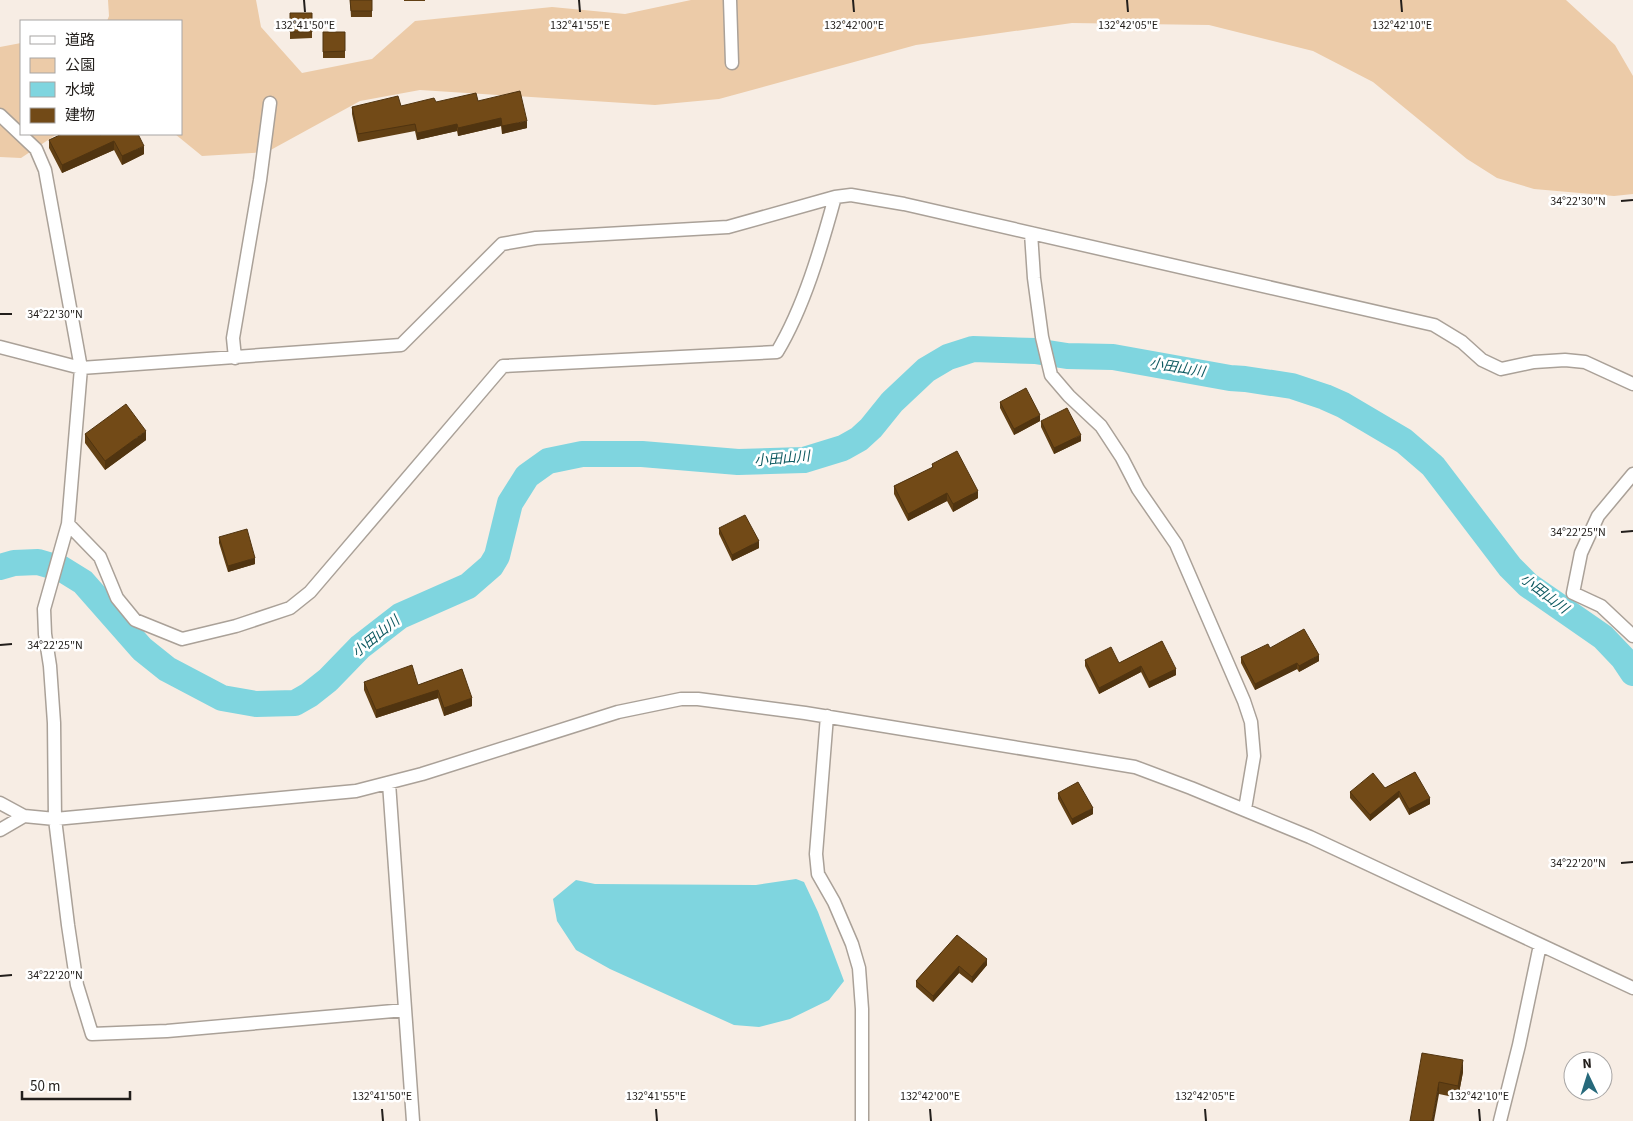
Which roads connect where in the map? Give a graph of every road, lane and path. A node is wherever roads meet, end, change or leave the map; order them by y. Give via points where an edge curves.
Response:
1 (730, 0) edge
2 (732, 63) dead end
3 (270, 103) dead end
4 (0, 116) edge
5 (20, 134) edge
6 (21, 135) edge
7 (835, 197) junction
8 (1030, 233) junction
9 (0, 348) edge
10 (235, 358) junction
11 (81, 368) junction
12 (1633, 384) edge
13 (1633, 474) edge
14 (68, 524) junction
15 (1633, 636) edge
16 (827, 716) junction
17 (389, 783) junction
18 (0, 803) edge
19 (1245, 809) junction
20 (24, 816) junction
21 (54, 819) junction
22 (0, 830) edge
23 (1540, 945) junction
24 (1633, 988) edge
25 (405, 1010) junction
26 (413, 1121) edge
27 (862, 1121) edge
28 (1500, 1121) edge

1 - 2 street
3 - 10 street via 233,338
4 - 5 street
6 - 11 street via 36,149 44,170
7 - 8 street via 851,195 904,204
7 - 10 street via 728,227 536,238 502,244 401,345
7 - 14 street via 821,247 788,334 777,352 503,366 310,592 290,608 182,639 135,620 117,598 100,556
8 - 12 street via 1434,325 1462,342 1482,360 1501,369 1534,362 1585,362
8 - 19 street via 1042,337 1051,375 1102,426 1138,489 1176,544 1244,701 1251,722 1254,756
9 - 11 street
10 - 11 street
11 - 14 street
13 - 15 street via 1598,516 1582,553 1573,593 1601,606
14 - 21 street via 44,609 54,723
16 - 17 street via 681,698 618,712
16 - 19 street via 1135,767
16 - 27 street via 816,854 818,874 834,902 859,968
17 - 21 street via 356,791
17 - 25 street
18 - 20 street
19 - 23 street
20 - 21 street
20 - 22 street
21 - 25 street via 77,985 92,1034 166,1031
23 - 24 street
23 - 28 street
25 - 26 street

